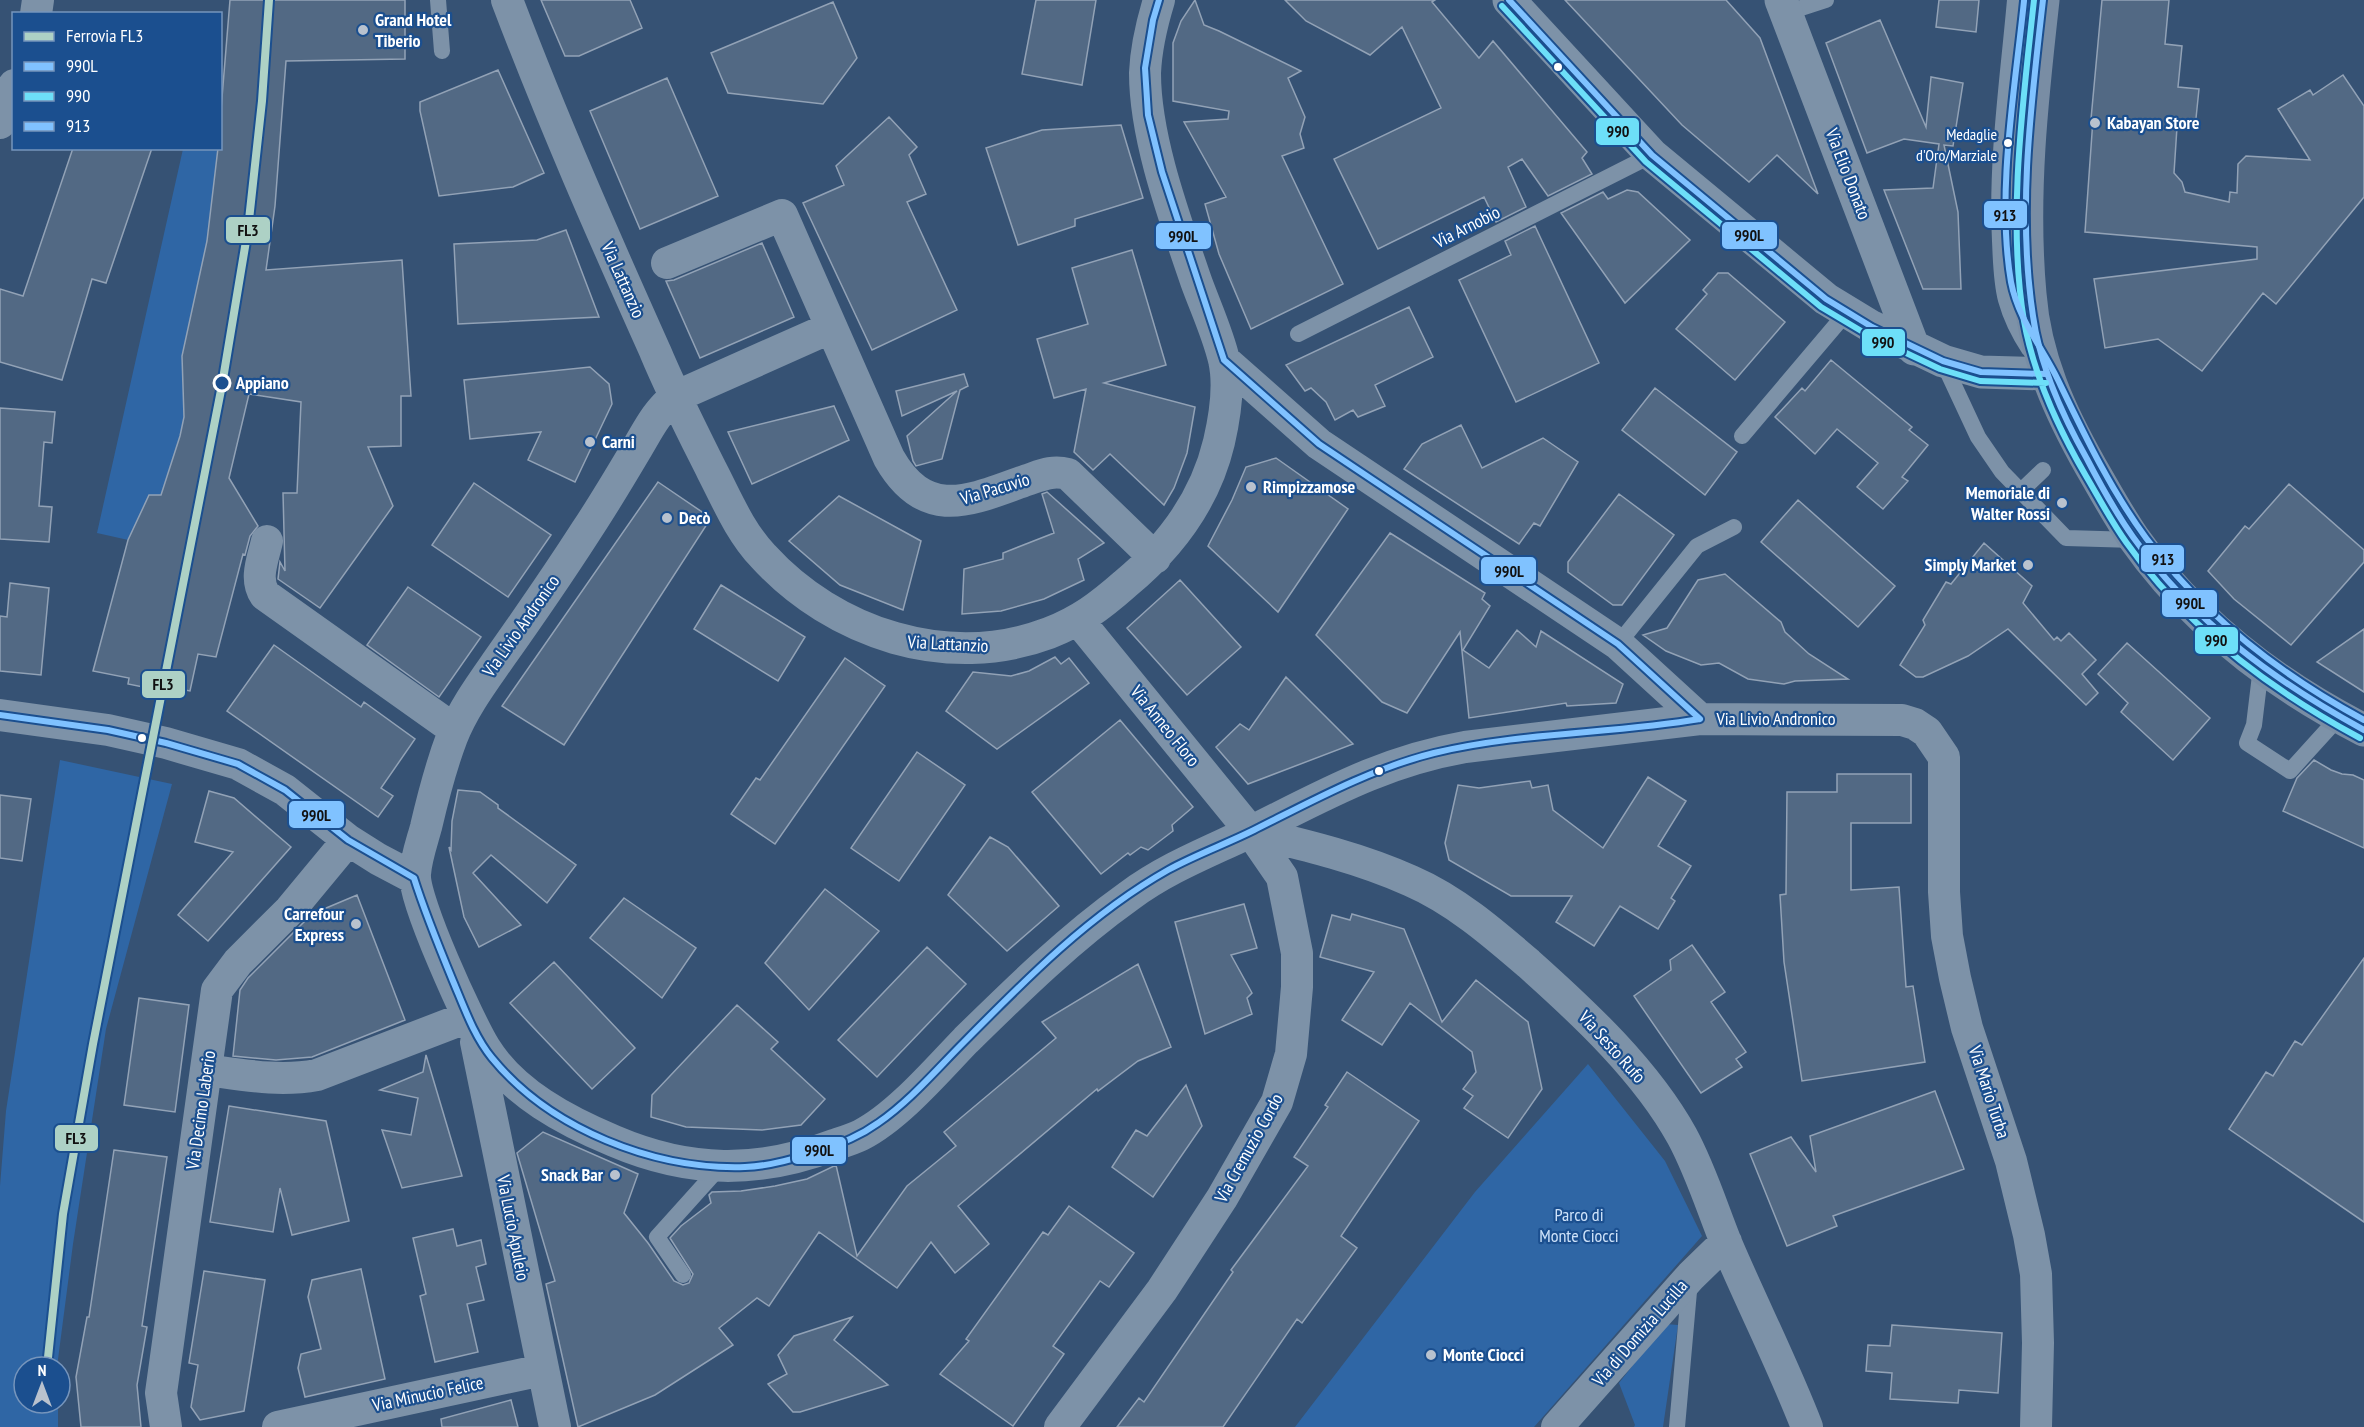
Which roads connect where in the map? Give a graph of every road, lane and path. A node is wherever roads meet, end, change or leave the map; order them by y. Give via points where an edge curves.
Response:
1 (438, 0) edge
2 (507, 0) edge
3 (1159, 0) edge
4 (1509, 0) edge
5 (1826, 0) edge
6 (2015, 0) edge
7 (2043, 0) edge
8 (1784, 7) edge
9 (442, 51) dead end
10 (12, 90) edge
11 (0, 123) edge
12 (1652, 155) junction
13 (667, 263) dead end
14 (1847, 312) junction
15 (830, 328) junction
16 (1298, 334) dead end
17 (1928, 355) junction
18 (1224, 360) junction
19 (2046, 374) junction
20 (675, 397) junction
21 (1742, 436) dead end
22 (2043, 470) dead end
23 (2020, 492) junction
24 (1734, 527) dead end
25 (2135, 540) junction
26 (267, 541) dead end
27 (1155, 558) junction
28 (1079, 621) junction
29 (1618, 644) junction
30 (2261, 667) junction
31 (0, 715) edge
32 (1700, 719) junction
33 (2351, 724) edge
34 (455, 730) junction
35 (1944, 757) joint
36 (1251, 832) junction
37 (348, 840) junction
38 (414, 878) junction
39 (471, 1023) junction
40 (206, 1070) junction
41 (720, 1167) junction
42 (1726, 1242) junction
43 (683, 1275) dead end
44 (1690, 1276) junction
45 (542, 1370) junction
46 (166, 1427) edge
47 (278, 1427) edge
48 (555, 1427) edge
49 (1060, 1427) edge
50 (1557, 1427) edge
51 (1677, 1427) edge
52 (1807, 1427) edge
53 (2036, 1427) edge

1 - 9 lane
2 - 20 street, Via Lattanzio via 545,101
3 - 18 street, Via Lattanzio via 1145,68 1148,115 1188,256
4 - 12 street
5 - 8 lane
6 - 19 lane via 1998,204 2002,280 2015,325
7 - 19 main road via 2031,113 2026,217 2030,295
8 - 17 street, Via Elio Donato
10 - 11 street
12 - 14 street via 1765,250
12 - 16 lane, Via Arnobio
13 - 15 street, Via Pacuvio via 782,215
14 - 17 street
14 - 21 lane
15 - 20 street
15 - 27 street, Via Pacuvio via 889,458 903,479 924,495 957,502 1053,471 1061,472 1068,474
17 - 19 street via 1981,372
17 - 23 lane via 1978,437
18 - 27 street, Via Lattanzio via 1225,406 1214,461 1198,501
18 - 29 street via 1319,444
19 - 25 main road via 2076,440
20 - 28 street, Via Lattanzio via 751,542 796,587 842,618 889,639 965,648 1003,646
20 - 34 street, Via Livio Andronico via 647,428 611,492 480,684
22 - 23 lane
23 - 25 lane via 2066,538
24 - 29 lane via 1697,546
25 - 30 main road via 2195,610
26 - 34 street via 259,580 265,595
27 - 28 street, Via Lattanzio
28 - 36 street, Via Anneo Floro
29 - 32 street
30 - 33 main road
30 - 33 lane via 2254,725 2247,743 2290,771
31 - 37 street via 108,730 238,764 301,800
32 - 35 street, Via Livio Andronico via 1902,720 1927,732
32 - 36 street, Via Livio Andronico via 1429,754 1361,777
34 - 38 street, Via Livio Andronico via 441,767
35 - 53 street, Via Mario Turba via 1947,936 1967,1028 2004,1136 2031,1245 2038,1308
36 - 41 street, Via Livio Andronico via 1164,873 1129,895 1010,996 908,1098 862,1135 806,1156
36 - 42 street, Via Sesto Rufo via 1326,850 1413,882 1508,946 1578,1010 1663,1107 1696,1164
36 - 49 street, Via Cremuzio Cordo via 1282,878 1297,953 1295,1022 1286,1075 1277,1102 1222,1198 1162,1290
37 - 38 street
37 - 40 street, Via Decimo Laberio via 217,990
38 - 39 street
39 - 40 street via 297,1079
39 - 41 street, Via Livio Andronico via 490,1056 510,1077 536,1100 575,1123 647,1154
39 - 45 street, Via Lucio Apuleio
40 - 46 street, Via Decimo Laberio via 161,1393
41 - 43 lane via 657,1237
42 - 44 street, Via di Domizia Lucilla
42 - 52 street, Via Sesto Rufo
44 - 50 street, Via di Domizia Lucilla
44 - 51 lane
45 - 47 street, Via Minucio Felice
45 - 48 street, Via Lucio Apuleio

